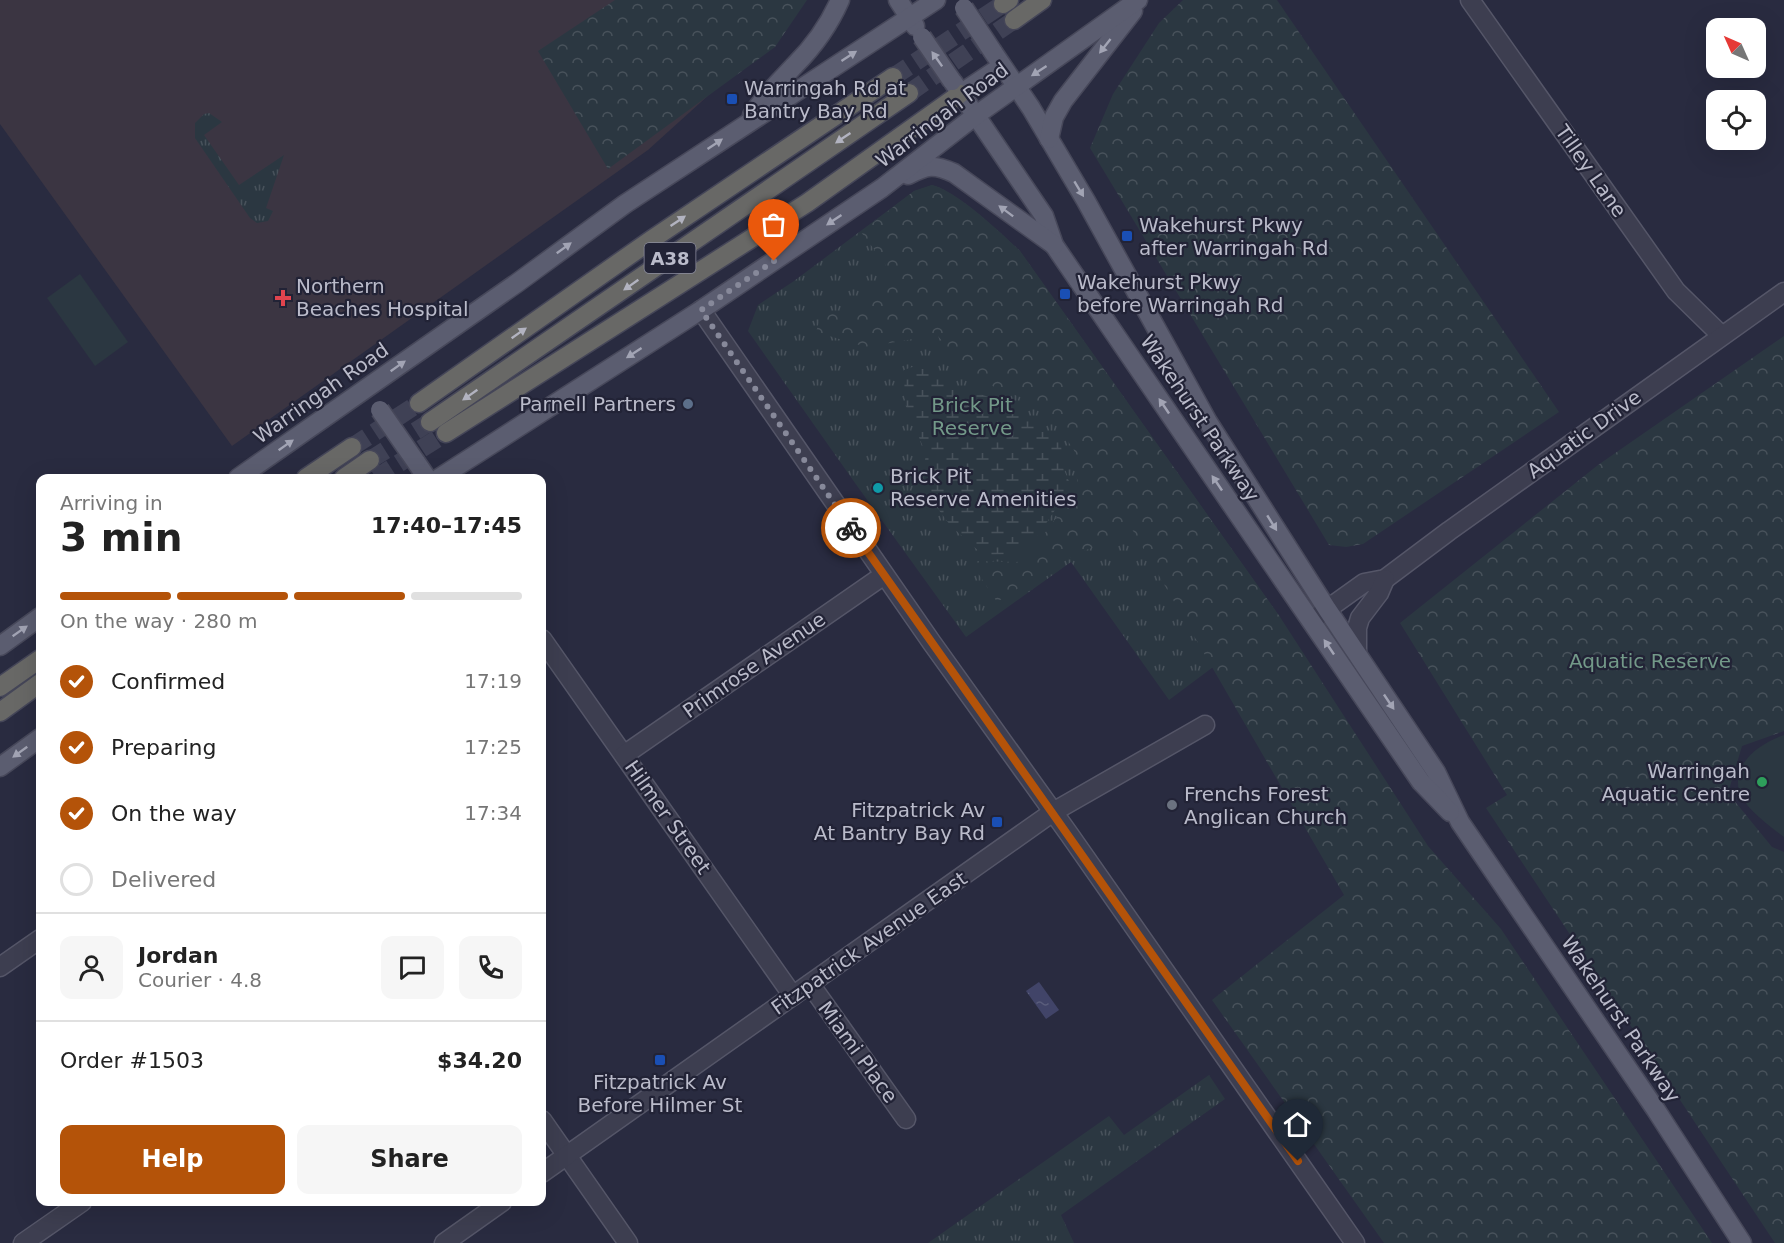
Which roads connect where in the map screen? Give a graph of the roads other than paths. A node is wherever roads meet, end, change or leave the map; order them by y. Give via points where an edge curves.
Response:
1 (840, 0) edge
2 (898, 0) edge
3 (936, 0) edge
4 (1042, 0) edge
5 (1140, 0) edge
6 (1470, 0) edge
7 (961, 4) edge
8 (909, 17) junction
9 (1014, 20) tunnel mouth
10 (998, 59) junction
11 (893, 77) tunnel mouth
12 (1016, 86) junction
13 (956, 88) junction
14 (909, 93) tunnel mouth
15 (975, 116) junction
16 (747, 123) junction
17 (1049, 139) junction
18 (882, 188) junction
19 (1054, 244) junction
20 (1784, 292) edge
21 (701, 310) junction
22 (1722, 335) junction
23 (364, 390) junction
24 (419, 403) tunnel mouth
25 (430, 422) tunnel mouth
26 (446, 433) tunnel mouth
27 (352, 447) tunnel mouth
28 (370, 460) tunnel mouth
29 (244, 474) edge
30 (312, 474) edge
31 (350, 474) edge
32 (424, 474) edge
33 (445, 474) edge
34 (884, 575) junction
35 (1386, 579) junction
36 (1327, 609) junction
37 (36, 620) edge
38 (1311, 621) junction
39 (546, 645) edge
40 (0, 646) edge
41 (1357, 654) junction
42 (36, 662) edge
43 (36, 686) edge
44 (0, 687) edge
45 (0, 712) edge
46 (1205, 725) dead end
47 (36, 741) edge
48 (624, 755) junction
49 (0, 767) edge
50 (1053, 812) junction
51 (1460, 822) junction
52 (36, 942) edge
53 (0, 967) edge
54 (810, 984) junction
55 (793, 996) junction
56 (906, 1119) dead end
57 (546, 1126) edge
58 (566, 1155) junction
59 (546, 1170) edge
60 (76, 1206) edge
61 (496, 1206) edge
62 (23, 1243) edge
63 (444, 1243) edge
64 (628, 1243) edge
65 (1355, 1243) edge
66 (1742, 1243) edge

1 - 16 main road via 819,38 761,101
2 - 8 main road, Wakehurst Parkway
3 - 8 main road, Warringah Road
4 - 9 highway
5 -> 12 main road, Warringah Road
5 -> 17 main road via 1063,101
6 - 22 street, Tilley Lane via 1676,291
7 - 10 main road, Wakehurst Parkway, bridge
13 -> 8 main road, Wakehurst Parkway, bridge
16 -> 8 main road, Warringah Road
10 - 12 main road, Wakehurst Parkway
10 - 13 main road, Warringah Road
24 -> 11 highway, A38
12 - 15 main road, Warringah Road
12 - 17 main road, Wakehurst Parkway
13 - 15 main road, Wakehurst Parkway
13 - 26 highway via 807,203
14 -> 25 highway, Warringah Road / A38
15 - 18 main road, Warringah Road
15 - 19 main road, Wakehurst Parkway via 1044,216
23 -> 16 main road, Warringah Road via 625,204
17 -> 36 main road, Wakehurst Parkway via 1208,422
19 -> 18 main road via 969,183 939,167 922,168
18 -> 21 main road, Warringah Road
38 -> 19 main road, Wakehurst Parkway
20 - 22 street, Aquatic Drive
21 -> 33 main road, Warringah Road
21 - 34 street
22 - 35 street, Aquatic Drive
29 -> 23 main road, Warringah Road
23 - 32 main road, bridge
27 - 30 highway
28 - 31 highway
34 - 48 street, Primrose Avenue
34 - 50 street
35 - 36 street, Aquatic Drive via 1364,583
35 - 41 street, Aquatic Drive via 1360,618
36 - 38 street, Aquatic Drive
36 - 41 main road, Wakehurst Parkway
40 -> 37 main road
51 -> 38 main road, Wakehurst Parkway via 1421,782
39 - 48 street, Hilmer Street
41 -> 51 main road, Wakehurst Parkway via 1436,772
42 - 44 highway
43 - 45 highway
46 - 50 street, Fitzpatrick Avenue East
47 -> 49 main road
48 - 55 street, Hilmer Street
50 - 54 street, Fitzpatrick Avenue East
50 - 65 street
51 - 66 main road, Wakehurst Parkway
52 - 53 street
54 - 55 street, Fitzpatrick Avenue East
54 - 56 street, Miami Place
55 - 58 street, Fitzpatrick Avenue East
57 - 58 street
58 - 59 street, Fitzpatrick Avenue East
58 - 64 street
60 - 62 street
61 - 63 street

